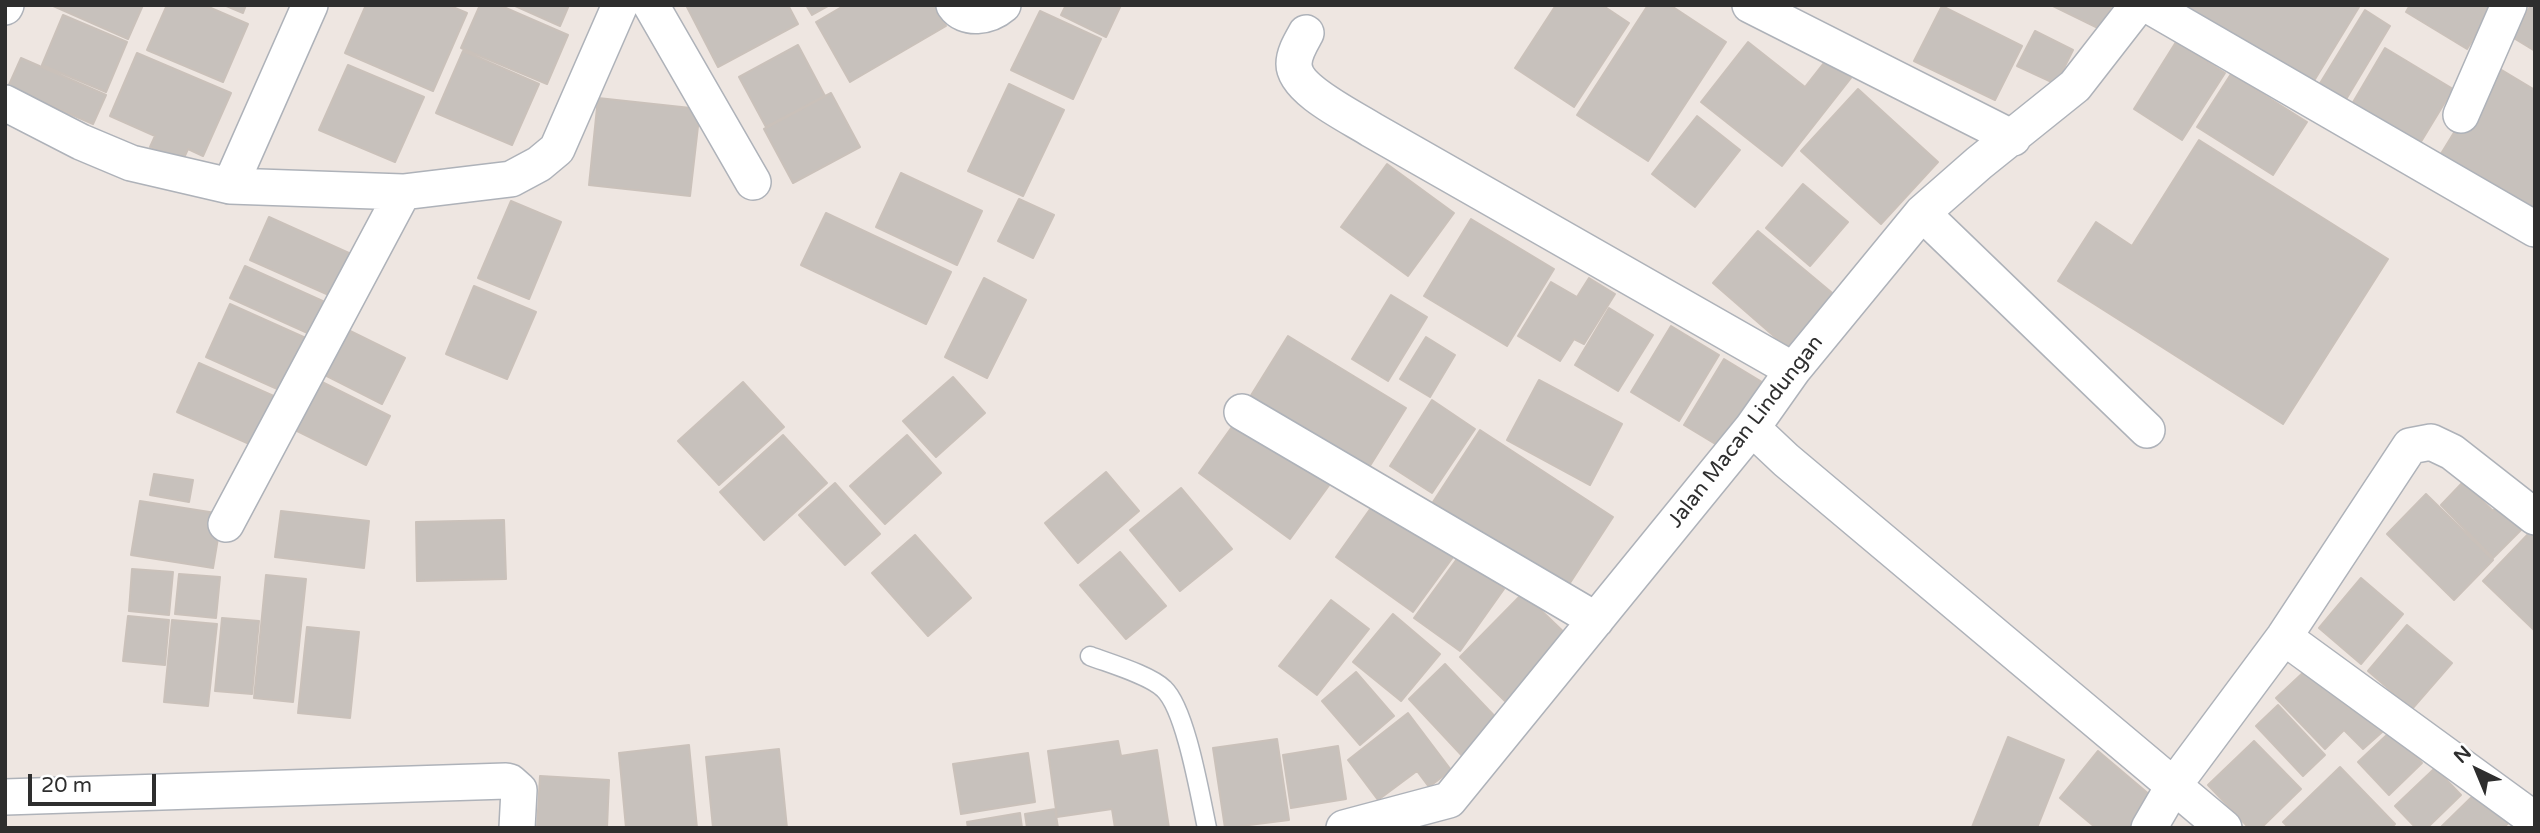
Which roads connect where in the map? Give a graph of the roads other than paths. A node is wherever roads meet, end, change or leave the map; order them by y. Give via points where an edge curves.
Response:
1 (310, 5) edge
2 (620, 5) edge
3 (651, 5) edge
4 (954, 5) edge
5 (1750, 5) edge
6 (2138, 5) edge
7 (2148, 5) edge
8 (2509, 5) edge
9 (997, 7) edge
10 (1306, 33) dead end
11 (5, 103) edge
12 (2461, 115) dead end
13 (2012, 138) junction
14 (753, 182) dead end
15 (229, 186) junction
16 (403, 192) junction
17 (1922, 213) junction
18 (2535, 229) edge
19 (1793, 370) junction
20 (1242, 412) dead end
21 (1752, 428) junction
22 (2147, 430) dead end
23 (2535, 517) edge
24 (226, 524) dead end
25 (1596, 620) junction
26 (2284, 638) junction
27 (1090, 656) dead end
28 (2174, 785) junction
29 (5, 796) edge
30 (1450, 814) edge
31 (2535, 820) edge
32 (517, 828) edge
33 (1207, 828) edge
34 (1344, 828) edge
35 (2148, 828) edge
36 (2224, 828) edge

1 - 15 street
2 - 16 street via 557,149 511,179
3 - 14 street
4 - 9 street via 969,16
5 - 13 street
6 - 13 street, Jalan Macan Lindungan via 2075,86
7 - 18 street
8 - 12 street
10 - 19 street via 1294,65 1311,92
11 - 15 street via 131,163
13 - 17 street, Jalan Macan Lindungan
15 - 16 street
16 - 24 street
17 - 19 street, Jalan Macan Lindungan
17 - 22 street
19 - 21 street, Jalan Macan Lindungan
20 - 25 street
21 - 25 street, Jalan Macan Lindungan
21 - 28 street
23 - 26 street via 2452,452 2431,442 2410,446
25 - 30 street, Jalan Macan Lindungan
26 - 28 street
26 - 31 street
27 - 33 lane via 1164,688 1181,718
28 - 35 street
28 - 36 street
29 - 32 street via 506,781 519,790
30 - 34 street, Jalan Macan Lindungan

